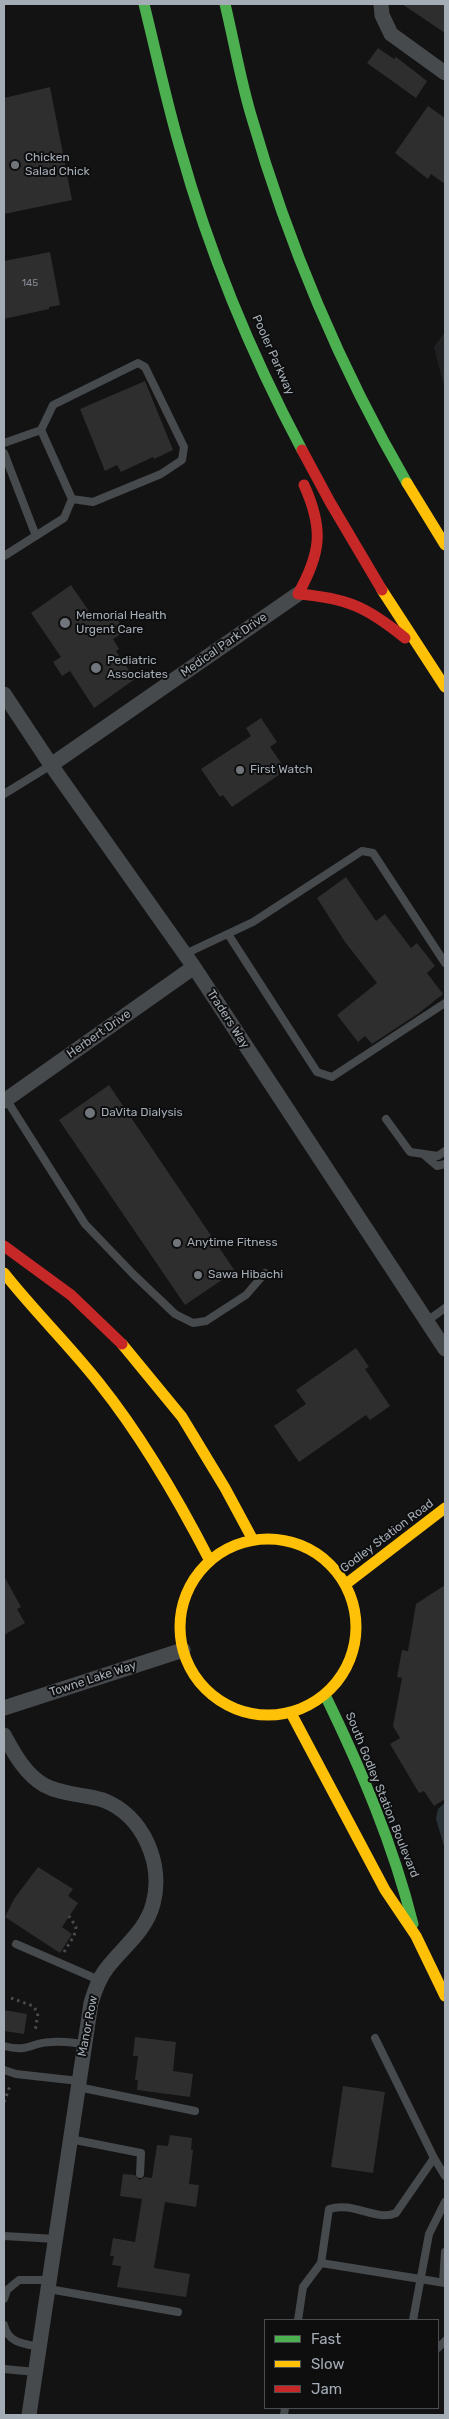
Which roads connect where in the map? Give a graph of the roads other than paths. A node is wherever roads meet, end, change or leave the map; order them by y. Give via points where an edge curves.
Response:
1 (144, 4) edge
2 (225, 4) edge
3 (381, 4) edge
4 (445, 73) edge
5 (266, 378) junction
6 (273, 417) dead end
7 (41, 430) junction
8 (4, 443) edge
9 (4, 453) edge
10 (298, 474) dead end
11 (72, 499) junction
12 (36, 536) junction
13 (445, 545) edge
14 (4, 556) edge
15 (298, 594) junction
16 (424, 656) junction
17 (445, 687) edge
18 (4, 694) edge
19 (51, 765) junction
20 (4, 794) edge
21 (228, 934) junction
22 (185, 954) junction
23 (445, 963) edge
24 (194, 967) junction
25 (445, 1003) edge
26 (5, 1100) edge
27 (386, 1119) dead end
28 (445, 1151) edge
29 (423, 1154) junction
30 (445, 1164) edge
31 (4, 1246) edge
32 (4, 1273) edge
33 (265, 1273) dead end
34 (445, 1308) edge
35 (427, 1321) junction
36 (445, 1349) edge
37 (445, 1508) edge
38 (252, 1540) junction
39 (210, 1561) junction
40 (346, 1584) junction
41 (183, 1650) junction
42 (325, 1695) junction
43 (4, 1708) edge
44 (291, 1713) junction
45 (4, 1735) edge
46 (416, 1936) junction
47 (16, 1944) dead end
48 (99, 1980) junction
49 (445, 1996) edge
50 (375, 2038) dead end
51 (84, 2044) junction
52 (4, 2046) edge
53 (4, 2070) edge
54 (78, 2084) junction
55 (195, 2112) dead end
56 (70, 2139) junction
57 (434, 2158) junction
58 (140, 2174) dead end
59 (445, 2176) edge
60 (445, 2202) edge
61 (4, 2236) edge
62 (56, 2239) junction
63 (445, 2252) edge
64 (321, 2263) junction
65 (420, 2279) junction
66 (444, 2282) edge
67 (49, 2285) junction
68 (4, 2299) edge
69 (178, 2312) dead end
70 (298, 2319) edge
71 (413, 2319) edge
72 (4, 2325) edge
73 (4, 2341) edge
74 (15, 2341) junction
75 (40, 2347) junction
76 (4, 2368) edge
77 (36, 2372) junction
78 (29, 2415) edge

1 - 5 street, Pooler Parkway via 185,168 219,264
2 - 13 street via 254,129 323,322 369,416 419,506
3 - 4 street via 382,15 391,34
5 - 6 street
5 - 16 street, Pooler Parkway via 339,522
7 - 8 lane
7 - 11 lane
7 - 11 lane via 53,405 138,363 145,367 184,447 182,460 161,474 93,502
9 - 12 lane
10 - 15 street via 315,506 320,536 316,560
11 - 12 lane via 64,518
12 - 14 lane
15 - 16 street via 352,601 385,621
15 - 19 street, Medical Park Drive
16 - 17 street, Pooler Parkway
18 - 19 street, Traders Way
19 - 20 lane
19 - 22 street, Traders Way
21 - 22 lane
21 - 23 lane via 253,922 362,851 373,853
21 - 25 lane via 317,1072 332,1077
22 - 24 street, Traders Way
24 - 26 street, Herbert Drive
24 - 35 street, Traders Way
26 - 33 lane via 86,1224 132,1274 185,1321 206,1322 246,1295
27 - 29 lane via 410,1152
28 - 29 lane via 438,1156
29 - 30 lane via 437,1166
31 - 38 street via 71,1295 128,1348 182,1417
32 - 39 street via 98,1382 150,1451
34 - 35 lane
35 - 36 street, Traders Way
37 - 40 street, Godley Station Road
38 - 39 street via 230,1548
38 - 40 street via 280,1539 306,1547 329,1563
39 - 41 street via 194,1580 184,1602 180,1626
40 - 42 street via 356,1613 355,1643 345,1671
41 - 43 street, Towne Lake Way
41 - 44 street via 196,1678 224,1704 268,1716
42 - 44 street
42 - 46 street, South Godley Station Boulevard via 356,1762 403,1880
44 - 46 street, South Godley Station Boulevard via 385,1890
45 - 48 street, Manor Row via 23,1765 39,1782 56,1791 113,1805 136,1826 150,1848 156,1883 152,1909 143,1927
46 - 49 street, South Godley Station Boulevard
47 - 48 lane
48 - 51 street, Manor Row via 91,2002
50 - 57 lane
51 - 52 lane via 50,2042 16,2049
51 - 54 street, Manor Row
53 - 54 lane
54 - 55 lane
54 - 56 street, Manor Row
56 - 58 lane via 141,2153
56 - 62 street, Manor Row
57 - 59 lane
57 - 64 lane via 396,2212 388,2216 340,2205 329,2209
60 - 65 lane via 429,2234
61 - 62 lane
62 - 67 street, Manor Row
63 - 66 lane
64 - 65 lane
64 - 70 lane via 303,2287
65 - 66 lane
65 - 71 lane
67 - 68 lane via 19,2280 7,2290
67 - 69 lane
67 - 75 street, Manor Row
72 - 74 lane via 6,2333
73 - 74 lane
74 - 75 lane
75 - 77 street, Manor Row
76 - 77 lane
77 - 78 street, Manor Row

